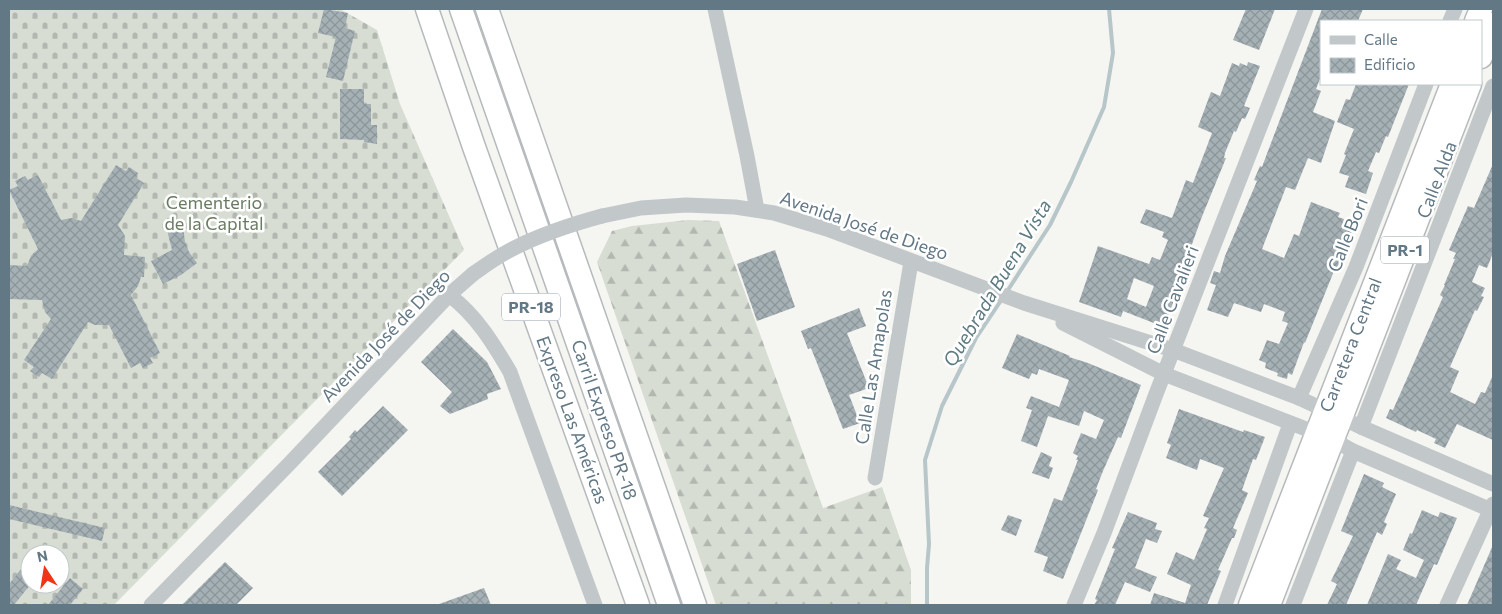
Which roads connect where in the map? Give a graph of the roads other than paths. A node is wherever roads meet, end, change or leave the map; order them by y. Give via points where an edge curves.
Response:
1 (427, 9) edge
2 (461, 9) edge
3 (487, 9) edge
4 (715, 9) edge
5 (1306, 9) edge
6 (1493, 24) edge
7 (1482, 54) edge
8 (1426, 85) edge
9 (1452, 85) edge
10 (1470, 85) edge
11 (1493, 86) edge
12 (757, 210) junction
13 (911, 262) junction
14 (449, 295) junction
15 (1024, 303) junction
16 (1173, 350) junction
17 (1164, 374) junction
18 (1299, 398) junction
19 (1333, 414) junction
20 (1290, 424) junction
21 (1361, 427) junction
22 (1324, 436) junction
23 (1353, 451) junction
24 (875, 478) dead end
25 (1493, 484) edge
26 (1492, 507) edge
27 (151, 605) edge
28 (595, 605) edge
29 (638, 605) edge
30 (669, 605) edge
31 (695, 605) edge
32 (1074, 605) edge
33 (1225, 605) edge
34 (1250, 605) edge
35 (1269, 605) edge
36 (1293, 605) edge
37 (1447, 605) edge

1 - 29 highway, Expreso Las Américas / PR-18
2 - 30 highway, Carril Expreso PR-18
3 - 31 highway, PR-18
4 - 12 street
5 - 16 street, Calle Cavalieri
6 - 7 highway
8 - 18 street, Calle Bori via 1356,267
9 - 19 highway, Carretera Central / PR-1
10 - 19 highway, Carretera Central / PR-1
11 - 21 street, Calle Alda
12 - 13 street, Avenida José de Diego via 827,229
12 - 14 street, Avenida José de Diego, bridge via 686,205 641,208 602,216 539,237 505,253
13 - 15 street, Avenida José de Diego
13 - 24 street, Calle Las Amapolas
14 - 27 street, Avenida José de Diego
14 - 28 street via 472,315 510,372
15 - 16 street, Avenida José de Diego
15 - 17 street, Avenida José de Diego
16 - 17 street, Calle Cavalieri
16 - 18 street, Avenida José de Diego
17 - 20 street, Avenida José de Diego
17 - 32 street, Calle Cavalieri
18 - 19 street, Avenida José de Diego
19 - 21 street, Avenida José de Diego
19 - 22 highway, Carretera Central / PR-1
20 - 22 street, Avenida José de Diego
20 - 33 street
21 - 25 street, Avenida José de Diego
22 - 23 street, Avenida José de Diego
22 - 34 highway, Carretera Central / PR-1
22 - 35 highway, Carretera Central / PR-1
23 - 26 street, Avenida José de Diego
23 - 36 street
26 - 37 street

